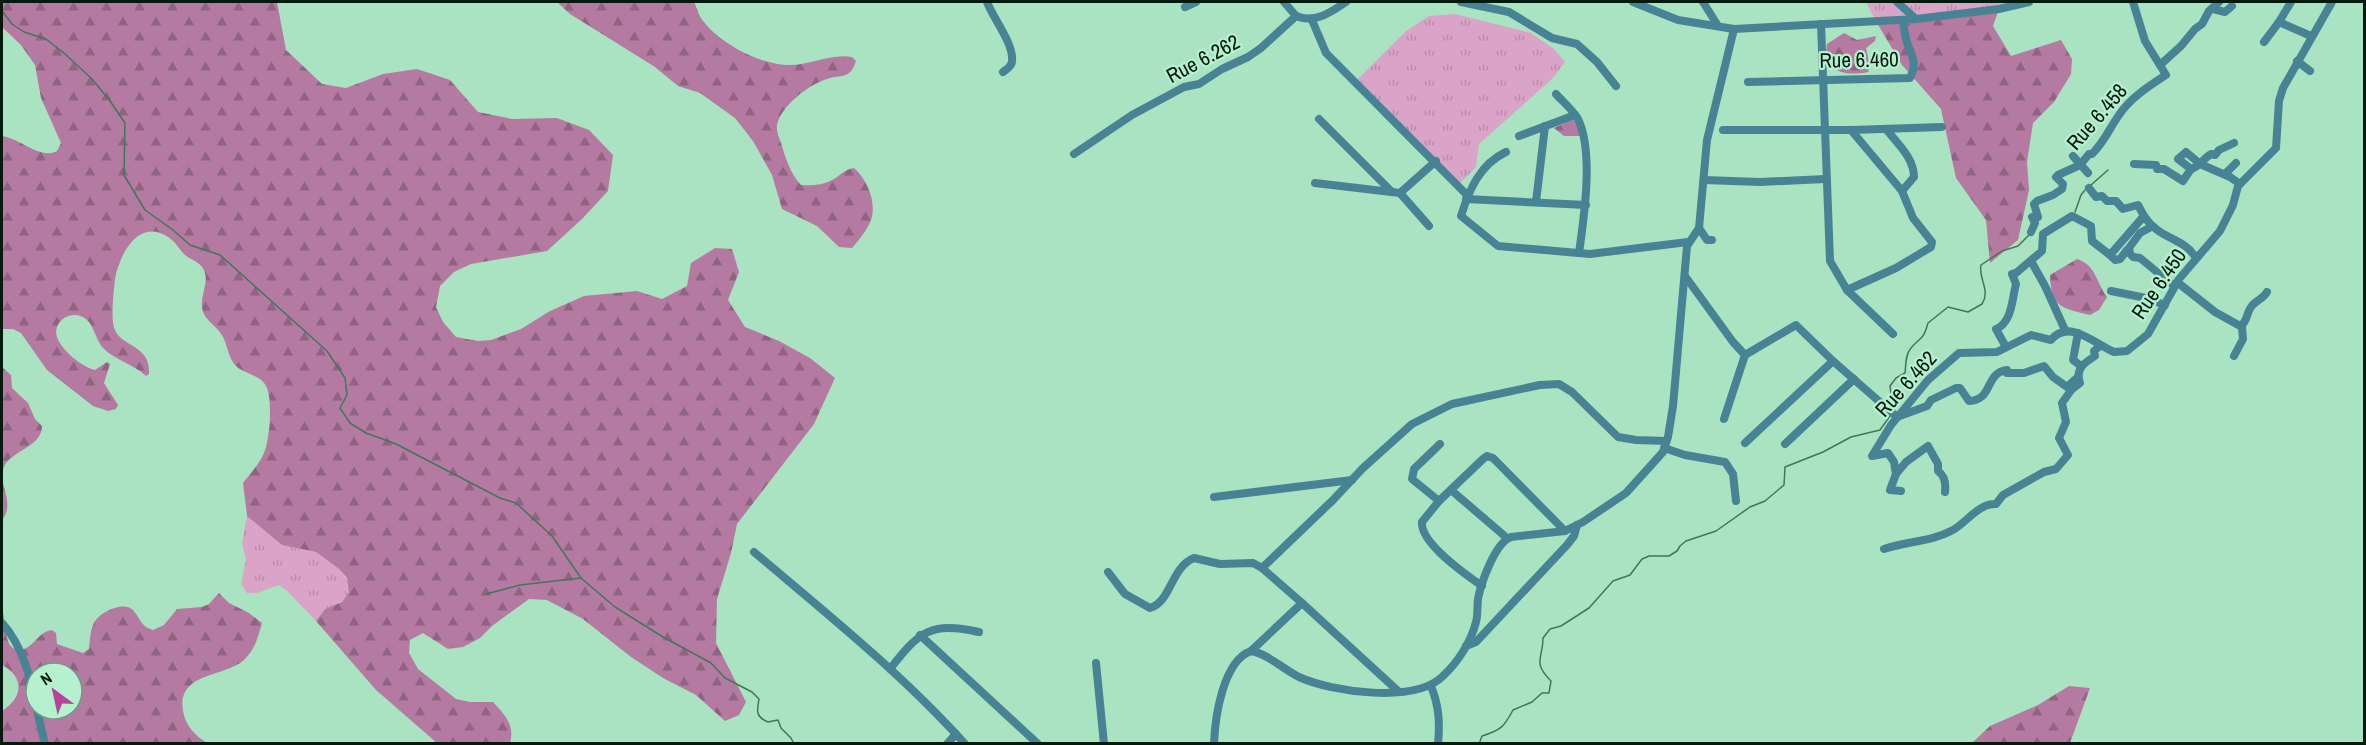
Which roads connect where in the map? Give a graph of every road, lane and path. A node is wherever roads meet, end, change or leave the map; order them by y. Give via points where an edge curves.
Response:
1 (987, 2) edge
2 (1196, 2) edge
3 (1284, 2) edge
4 (1346, 2) edge
5 (1461, 2) edge
6 (1633, 2) edge
7 (1702, 2) edge
8 (1897, 2) edge
9 (2029, 2) edge
10 (2133, 2) edge
11 (2291, 2) edge
12 (2332, 2) edge
13 (2216, 5) edge
14 (2232, 6) dead end
15 (1185, 7) dead end
16 (1296, 16) junction
17 (1312, 20) junction
18 (1916, 20) junction
19 (1903, 21) junction
20 (2279, 22) junction
21 (1821, 24) junction
22 (1718, 26) junction
23 (1734, 29) junction
24 (2312, 36) junction
25 (2264, 42) dead end
26 (2297, 61) junction
27 (2160, 65) junction
28 (2310, 70) dead end
29 (1003, 72) dead end
30 (1822, 79) junction
31 (1748, 82) dead end
32 (1616, 86) dead end
33 (1556, 94) dead end
34 (1575, 115) junction
35 (1319, 119) dead end
36 (1545, 126) junction
37 (1942, 127) dead end
38 (1824, 129) junction
39 (1886, 129) junction
40 (1723, 130) dead end
41 (1851, 130) junction
42 (1519, 136) dead end
43 (2234, 143) dead end
44 (1506, 152) dead end
45 (1074, 154) dead end
46 (2073, 156) dead end
47 (1436, 161) junction
48 (2236, 163) dead end
49 (2134, 164) dead end
50 (2200, 164) junction
51 (2080, 165) junction
52 (2191, 169) junction
53 (2088, 173) dead end
54 (2225, 174) junction
55 (1825, 178) junction
56 (1704, 180) junction
57 (1315, 183) dead end
58 (2241, 184) junction
59 (2089, 188) dead end
60 (1902, 191) junction
61 (1396, 193) junction
62 (1467, 197) junction
63 (1536, 202) junction
64 (1586, 205) junction
65 (2144, 216) junction
66 (1429, 226) dead end
67 (2151, 227) junction
68 (1698, 228) junction
69 (2031, 232) dead end
70 (1712, 240) dead end
71 (1688, 242) junction
72 (1579, 253) junction
73 (2130, 254) junction
74 (2110, 255) junction
75 (2198, 256) junction
76 (2031, 261) junction
77 (1685, 276) junction
78 (2176, 284) junction
79 (1847, 290) junction
80 (2111, 291) dead end
81 (2267, 292) dead end
82 (2002, 294) dead end
83 (2011, 301) junction
84 (2165, 305) junction
85 (2241, 326) junction
86 (2065, 330) junction
87 (2078, 333) junction
88 (1893, 334) dead end
89 (2100, 345) junction
90 (2006, 347) junction
91 (1745, 354) junction
92 (2234, 356) dead end
93 (1833, 361) junction
94 (2081, 366) junction
95 (2078, 377) junction
96 (1854, 380) junction
97 (1897, 417) junction
98 (1724, 419) dead end
99 (1745, 443) dead end
100 (1440, 444) dead end
101 (1785, 444) dead end
102 (1665, 445) junction
103 (1896, 474) junction
104 (1352, 480) junction
105 (1451, 489) junction
106 (1901, 491) dead end
107 (1945, 492) dead end
108 (1214, 496) dead end
109 (1439, 501) junction
110 (1736, 501) dead end
111 (1577, 525) junction
112 (1565, 531) junction
113 (1507, 538) junction
114 (1884, 549) dead end
115 (754, 552) dead end
116 (1262, 568) junction
117 (1108, 572) dead end
118 (1482, 586) junction
119 (1302, 603) junction
120 (2, 623) edge
121 (979, 632) dead end
122 (920, 635) junction
123 (1466, 646) junction
124 (1251, 651) junction
125 (1096, 663) dead end
126 (890, 669) junction
127 (1431, 686) junction
128 (1398, 691) junction
129 (956, 734) junction
130 (45, 744) edge
131 (947, 744) edge
132 (965, 744) edge
133 (1038, 744) edge
134 (1104, 744) edge
135 (1214, 744) edge
136 (1438, 744) edge

1 - 29 street via 1013,60
2 - 15 street
3 - 16 street
4 - 17 street
5 - 32 street via 1509,12 1552,38 1577,44
6 - 22 street via 1678,20
7 - 22 street
8 - 18 street
9 - 18 street
10 - 27 street via 2145,41
11 - 20 street
12 - 24 street, Rue 6.450
13 - 14 street via 2225,12
13 - 27 street
16 - 17 street
16 - 45 street, Rue 6.262 via 1248,57 1199,84 1184,87
17 - 47 street via 1326,53
18 - 19 street
19 - 21 street
19 - 30 street, Rue 6.460 via 1916,68 1910,78
20 - 24 street
20 - 25 street
21 - 23 street
21 - 30 street
22 - 23 street
23 - 56 street via 1707,140
24 - 26 street, Rue 6.450
26 - 28 street
26 - 58 street, Rue 6.450 via 2279,101 2276,148
27 - 51 street, Rue 6.458 via 2166,75 2131,100 2117,116 2106,139
30 - 31 street, Rue 6.460
30 - 38 street
33 - 34 street
34 - 36 street
34 - 64 street via 1585,140
35 - 61 street
36 - 42 street
36 - 63 street
37 - 39 street
38 - 40 street
38 - 41 street
38 - 55 street
39 - 41 street
39 - 60 street via 1914,171 1914,177
41 - 60 street
43 - 50 street
44 - 62 street via 1479,175
46 - 51 street
47 - 61 street
47 - 62 street
48 - 54 street
49 - 52 street via 2145,161 2183,181
50 - 52 street
50 - 52 street via 2186,152 2178,159
50 - 54 street
51 - 53 street
51 - 69 street, Rue 6.458 via 2056,177 2063,184 2060,192 2034,204 2038,216 2032,217 2035,223
54 - 58 street
55 - 56 street
55 - 79 street via 1830,261
56 - 68 street
57 - 61 street
58 - 75 street, Rue 6.450 via 2220,231
59 - 65 street via 2096,197 2116,201 2123,209 2138,205
60 - 79 street via 1913,218 1932,240 1931,247
61 - 66 street
62 - 63 street
62 - 72 street via 1461,216 1498,246
63 - 64 street
64 - 72 street
65 - 67 street
65 - 74 street
67 - 73 street via 2140,232 2129,248
67 - 75 street
68 - 70 street via 1707,240
68 - 71 street
71 - 72 street
71 - 77 street
73 - 74 street via 2127,250 2118,260
73 - 78 street
74 - 76 street via 2092,242 2091,226 2074,216 2043,234 2042,251
75 - 78 street, Rue 6.450
76 - 83 street via 2009,275 2016,284
76 - 86 street via 2039,268
77 - 91 street
77 - 102 street via 1674,406
78 - 84 street, Rue 6.450
78 - 85 street
79 - 88 street
80 - 84 street
81 - 85 street via 2252,305
82 - 83 street
83 - 90 street via 2006,321 1996,329
84 - 89 street, Rue 6.450 via 2148,334 2127,351 2114,352
85 - 92 street via 2243,339
86 - 87 street, Rue 6.462
86 - 90 street, Rue 6.462 via 2052,340 2031,335
87 - 89 street, Rue 6.462
87 - 94 street via 2073,360
89 - 94 street via 2095,356
90 - 97 street, Rue 6.462 via 1997,352 1959,353 1928,380
91 - 93 street via 1796,325
91 - 98 street
93 - 96 street
93 - 99 street
94 - 95 street
95 - 97 street via 2067,387 2044,366 2024,373 1999,371 1984,395 1976,400 1969,401 1956,388 1923,408
95 - 114 street via 2080,383 2062,403 2066,422 2059,438 2068,455 2058,467 2003,495 1996,504 1985,505 1955,529
96 - 97 street
96 - 101 street
97 - 103 street, Rue 6.462 via 1872,456 1888,453
100 - 109 street via 1414,469 1412,479
102 - 104 street via 1618,437 1565,387 1540,385 1452,404 1412,424
102 - 110 street via 1685,455 1725,462 1733,474
102 - 111 street via 1626,493
103 - 106 street via 1890,490
103 - 107 street via 1928,446 1942,474
104 - 108 street
104 - 116 street
105 - 109 street
105 - 112 street via 1487,456 1493,458
105 - 113 street
109 - 118 street via 1422,522 1422,531 1457,568
111 - 112 street
111 - 123 street via 1568,545 1476,642
112 - 113 street
113 - 118 street via 1494,556
115 - 126 street
116 - 117 street via 1253,563 1220,564 1194,558 1178,568 1172,584 1156,606 1150,608 1125,594
116 - 119 street
118 - 123 street via 1476,622
119 - 124 street
119 - 128 street
120 - 130 street via 11,633 27,668
121 - 122 street via 936,628
122 - 126 street
122 - 133 street
123 - 127 street
124 - 128 street via 1321,685 1351,691
124 - 135 street via 1236,660 1227,678 1215,720
125 - 134 street
126 - 129 street
127 - 128 street
127 - 136 street via 1439,710
129 - 131 street
129 - 132 street

